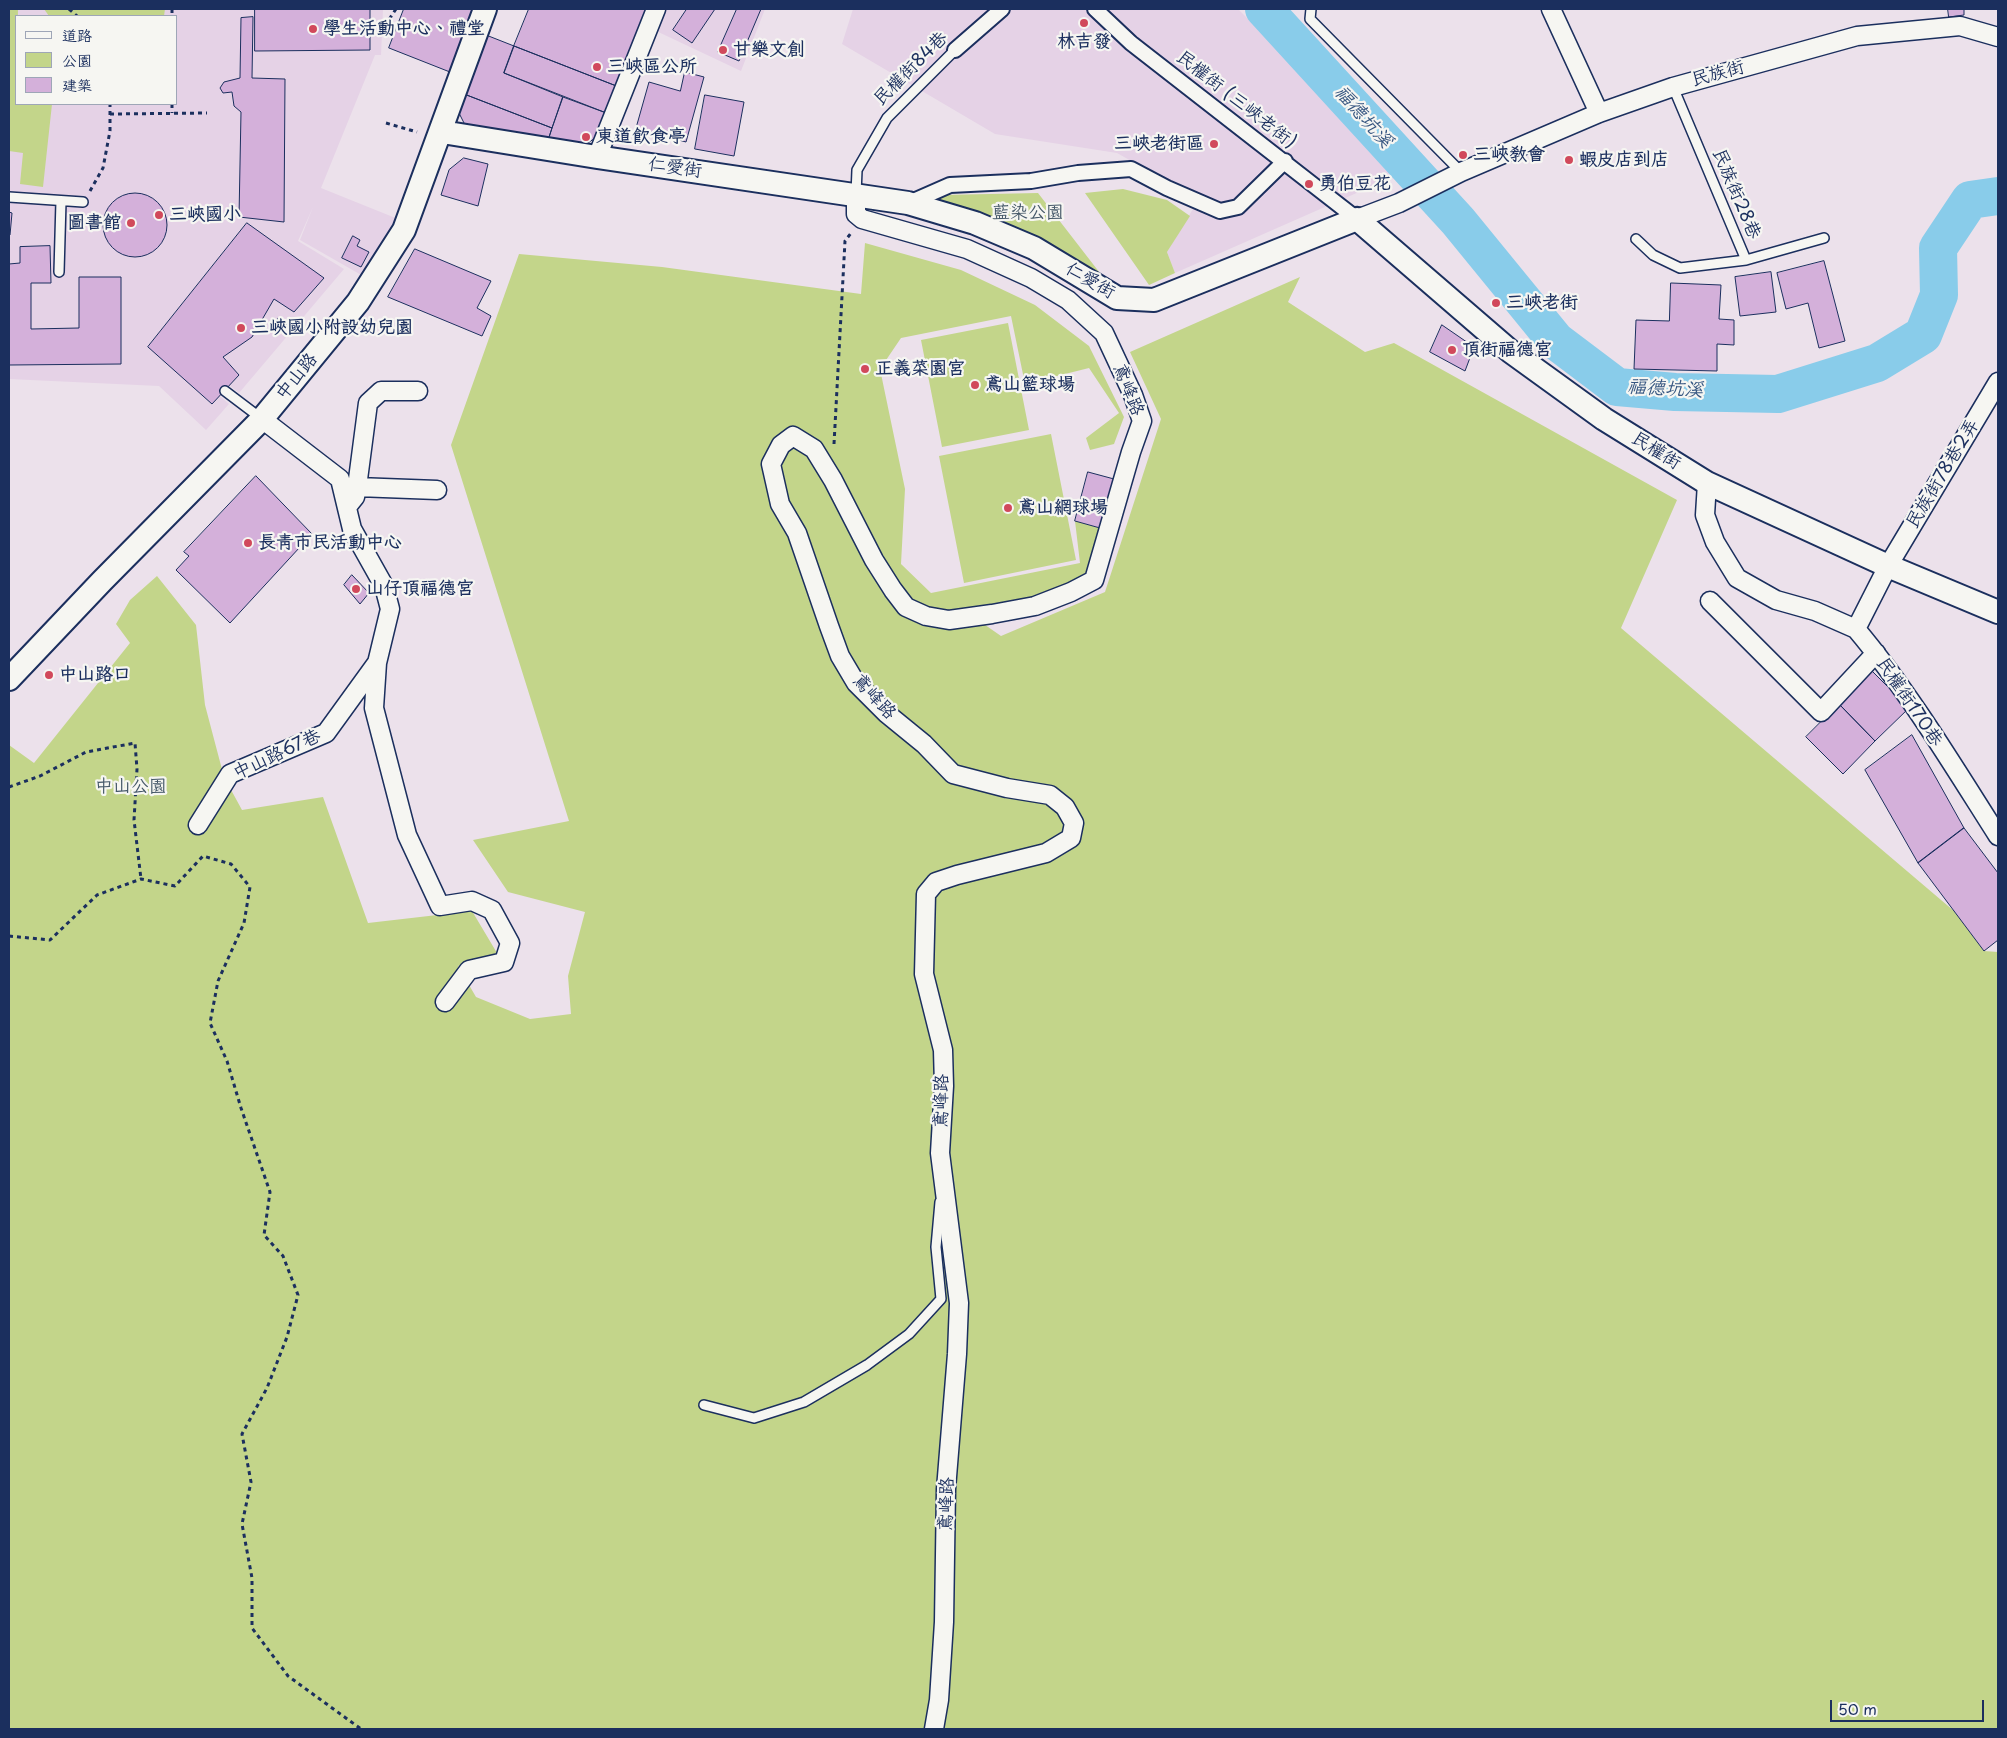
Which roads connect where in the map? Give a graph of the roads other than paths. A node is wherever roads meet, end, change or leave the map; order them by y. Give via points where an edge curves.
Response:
1 (485, 9) edge
2 (656, 9) edge
3 (1002, 9) edge
4 (1095, 9) edge
5 (1310, 9) edge
6 (1551, 9) edge
7 (1998, 37) edge
8 (956, 50) joint
9 (1673, 87) junction
10 (1598, 113) junction
11 (440, 135) junction
12 (597, 157) junction
13 (1284, 161) junction
14 (1456, 175) junction
15 (856, 194) junction
16 (9, 197) edge
17 (62, 201) junction
18 (83, 202) road end
19 (908, 203) junction
20 (1358, 219) junction
21 (1824, 238) dead end
22 (1636, 240) dead end
23 (1746, 260) junction
24 (59, 272) dead end
25 (1998, 382) edge
26 (418, 390) dead end
27 (224, 391) dead end
28 (262, 419) junction
29 (1707, 482) junction
30 (357, 487) junction
31 (438, 490) dead end
32 (347, 506) junction
33 (1888, 566) junction
34 (1710, 601) dead end
35 (1998, 612) edge
36 (1856, 629) junction
37 (1876, 653) junction
38 (377, 663) junction
39 (9, 679) edge
40 (198, 825) dead end
41 (1998, 836) edge
42 (445, 1002) dead end
43 (943, 1170) junction
44 (704, 1405) dead end
45 (934, 1729) edge

1 - 11 street, 中山路
2 - 12 street
3 - 8 street, 民權街84巷
4 - 13 street, 民權街 (三峽老街) via 1131,43
5 - 14 lane via 1310,19
6 - 10 street
7 - 9 street, 民族街 via 1960,26 1857,36
8 - 15 lane, 民權街84巷 via 887,118 857,170
9 - 10 street, 民族街
9 - 23 lane, 民族街28巷
10 - 14 street, 民族街
11 - 12 street, 仁愛街
11 - 28 street, 中山路 via 404,230 358,302
12 - 15 street, 仁愛街
13 - 19 street via 1238,207 1220,211 1131,169 1078,173 1031,182 950,185
13 - 20 street, 民權街 (三峽老街)
14 - 20 street, 民族街
15 - 19 street, 仁愛街
15 - 43 street, 鳶峰路 via 856,214 862,219 967,249 1031,278 1068,300 1104,333 1142,421 1094,580 1034,606 949,620 926,616 906,606 893,590 814,449 793,436 781,445 771,464 780,504 796,533 840,656 856,684 924,744 952,774 1050,795 1065,807 1074,823 1071,838 1046,854 957,875 936,882 926,894 924,974 942,1050 944,1086 940,1153
16 - 17 lane
17 - 18 lane
17 - 24 lane
19 - 20 street, 仁愛街 via 975,224 1034,248 1117,298 1154,300
20 - 29 street, 民權街 via 1510,351 1604,419
21 - 23 lane
22 - 23 lane, 民族街28巷 via 1653,255 1680,268
25 - 33 street, 民族街78巷2弄
26 - 30 street via 381,391 368,404
27 - 28 lane
28 - 32 street via 340,479
28 - 39 street, 中山路
29 - 33 street, 民權街
29 - 36 street via 1705,515 1715,542 1737,578 1776,600 1815,611
30 - 31 street
30 - 32 street via 355,497
32 - 38 street via 352,529 384,586 390,609
33 - 35 street, 民權街
33 - 36 street
34 - 37 street via 1821,712
36 - 37 street, 民權街170巷
37 - 41 street, 民權街170巷
38 - 40 street, 中山路67巷 via 326,733 230,774
38 - 42 street via 374,708 395,794 407,835 440,906 472,901 492,910 510,943 504,962 469,970
43 - 44 lane via 936,1247 941,1299 909,1334 868,1365 804,1402 754,1418
43 - 45 street, 鳶峰路 via 959,1304 946,1490 944,1622

